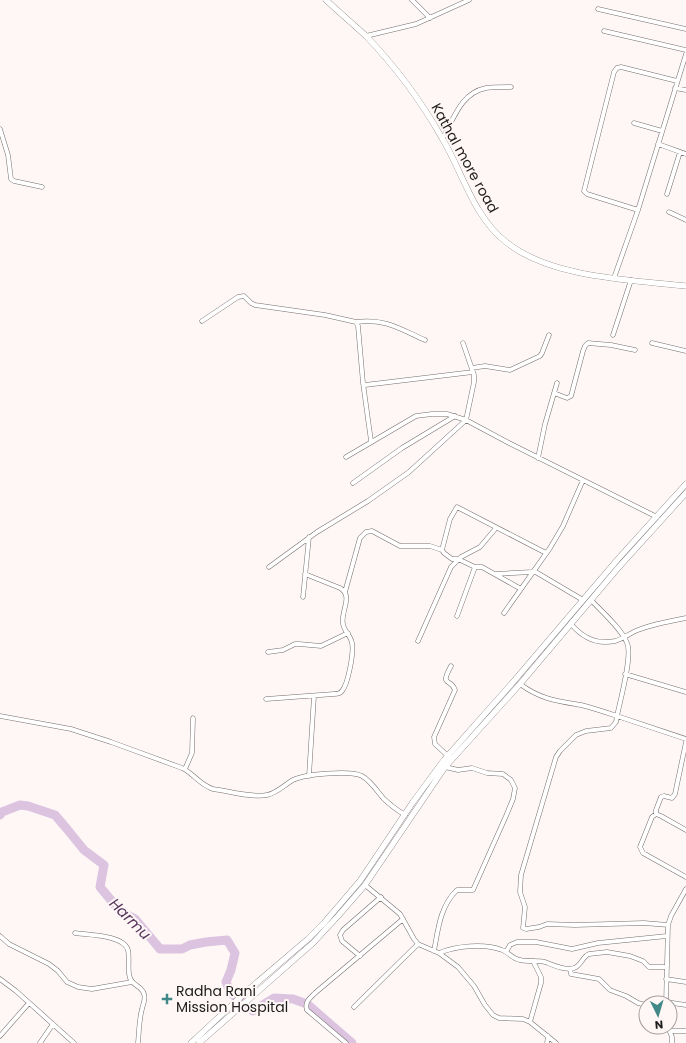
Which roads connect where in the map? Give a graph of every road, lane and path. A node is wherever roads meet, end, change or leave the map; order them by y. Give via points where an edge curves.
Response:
1 (326, 0) edge
2 (412, 0) edge
3 (469, 0) edge
4 (598, 9) dead end
5 (430, 18) junction
6 (686, 29) edge
7 (604, 31) dead end
8 (366, 36) junction
9 (686, 50) edge
10 (686, 54) edge
11 (684, 66) edge
12 (677, 81) junction
13 (511, 87) dead end
14 (675, 88) junction
15 (686, 90) edge
16 (634, 123) dead end
17 (0, 129) edge
18 (662, 131) junction
19 (443, 138) junction
20 (658, 144) junction
21 (680, 152) junction
22 (686, 154) edge
23 (42, 187) dead end
24 (667, 194) dead end
25 (638, 210) junction
26 (669, 212) dead end
27 (686, 220) edge
28 (614, 278) junction
29 (631, 280) junction
30 (686, 286) edge
31 (202, 321) dead end
32 (356, 322) junction
33 (549, 335) dead end
34 (613, 335) dead end
35 (425, 340) dead end
36 (463, 343) dead end
37 (652, 343) dead end
38 (635, 350) dead end
39 (686, 351) edge
40 (473, 370) junction
41 (363, 383) junction
42 (557, 383) dead end
43 (554, 393) junction
44 (455, 416) junction
45 (466, 420) junction
46 (371, 441) junction
47 (346, 457) dead end
48 (538, 458) junction
49 (582, 480) junction
50 (353, 483) dead end
51 (686, 484) edge
52 (686, 494) edge
53 (657, 517) junction
54 (496, 528) junction
55 (309, 537) junction
56 (442, 550) junction
57 (546, 554) junction
58 (458, 559) junction
59 (269, 567) dead end
60 (474, 567) junction
61 (533, 572) junction
62 (305, 574) junction
63 (495, 574) junction
64 (521, 589) junction
65 (345, 592) junction
66 (303, 597) dead end
67 (583, 600) junction
68 (591, 600) junction
69 (504, 613) dead end
70 (457, 616) dead end
71 (686, 618) edge
72 (571, 624) junction
73 (348, 633) junction
74 (624, 637) junction
75 (418, 641) dead end
76 (268, 652) dead end
77 (451, 666) dead end
78 (625, 674) junction
79 (520, 684) junction
80 (686, 692) edge
81 (314, 696) junction
82 (266, 699) dead end
83 (0, 716) edge
84 (617, 716) junction
85 (194, 718) dead end
86 (686, 741) edge
87 (448, 756) junction
88 (445, 767) junction
89 (185, 770) junction
90 (309, 776) junction
91 (656, 814) junction
92 (405, 815) junction
93 (686, 830) edge
94 (686, 877) edge
95 (365, 885) junction
96 (686, 889) edge
97 (381, 897) junction
98 (403, 919) junction
99 (668, 925) junction
100 (74, 933) dead end
101 (0, 936) edge
102 (667, 936) junction
103 (418, 944) junction
104 (434, 951) junction
105 (506, 952) junction
106 (439, 953) junction
107 (360, 956) junction
108 (534, 961) junction
109 (667, 967) junction
110 (570, 969) junction
111 (0, 979) edge
112 (666, 979) junction
113 (132, 982) junction
114 (686, 982) edge
115 (665, 995) edge
116 (29, 1003) junction
117 (638, 1003) edge
118 (354, 1007) dead end
119 (530, 1022) junction
120 (53, 1024) junction
121 (0, 1036) edge
122 (548, 1036) junction
123 (40, 1043) edge
124 (74, 1043) edge
125 (138, 1043) edge
126 (191, 1043) edge
127 (199, 1043) edge
128 (346, 1043) edge
129 (547, 1043) edge
130 (556, 1043) edge

1 - 8 street, Kathal more road
2 - 5 street
3 - 5 street
4 - 6 street
5 - 8 street
7 - 9 street
8 - 19 street, Kathal more road via 402,76
10 - 11 street
11 - 12 street
12 - 14 street
12 - 25 street via 621,67 614,72 584,191
13 - 19 street via 487,88 473,92 464,99
14 - 15 street
14 - 18 street
16 - 18 street
17 - 23 street via 8,155 11,179
18 - 20 street
19 - 28 street, Kathal more road via 472,199 488,224 506,243 557,267
20 - 21 street
20 - 25 street
21 - 22 street
21 - 24 street
25 - 28 street
26 - 27 street
28 - 29 street, Kathal more road
29 - 30 street, Kathal more road
29 - 34 street
31 - 32 street via 243,296 255,305
32 - 35 street via 388,323
32 - 41 street
33 - 40 street via 540,356 511,369 485,366
36 - 40 street
37 - 39 street
38 - 43 street via 588,343 583,351 571,396 568,398
40 - 41 street
40 - 45 street via 474,382
41 - 46 street
42 - 43 street
43 - 48 street
44 - 45 street
44 - 46 street via 416,416
44 - 50 street via 402,448
45 - 48 street
45 - 55 street via 410,472
46 - 47 street
48 - 49 street
49 - 53 street
49 - 57 street via 563,526
51 - 53 street
52 - 68 street
53 - 67 street
54 - 56 street via 457,507 450,519
54 - 57 street
54 - 58 street via 480,547
55 - 59 street
55 - 62 street
56 - 58 street via 452,559
56 - 65 street via 430,546 400,546 372,531 366,532 360,538
57 - 61 street
58 - 60 street
58 - 75 street via 449,572
60 - 63 street via 482,567
60 - 70 street
61 - 63 street
61 - 64 street
61 - 67 street
62 - 65 street
62 - 66 street
63 - 64 street
64 - 69 street
65 - 73 street via 347,597 342,623
67 - 87 street
68 - 72 street
68 - 74 street
71 - 74 street via 652,625
72 - 74 street via 582,636 596,641 611,641
72 - 79 street
73 - 76 street via 321,646 295,644 283,650
73 - 81 street via 352,643 352,657 343,689 338,694
74 - 78 street via 629,650
77 - 87 street via 445,680 453,685 455,690 434,737 435,744
78 - 80 street
78 - 84 street
79 - 84 street via 550,700 598,709
79 - 88 street
81 - 82 street
81 - 90 street
83 - 89 street via 71,729
84 - 86 street
84 - 99 street via 611,728 576,734 556,757 521,875 520,892 525,907 522,926 526,929 547,924
85 - 89 street via 192,752
86 - 91 street via 675,794 672,798 661,797
87 - 92 street
88 - 95 street
88 - 104 street via 458,770 472,768 487,773 503,774 511,780 515,788 513,799 474,888 471,891 457,890 442,912
89 - 90 street via 206,787 260,796
90 - 92 street via 352,773 362,776 390,805
91 - 93 street
91 - 94 street via 652,817 641,850
92 - 126 street via 360,880 324,923
95 - 97 street
95 - 127 street via 313,944
96 - 99 street
97 - 98 street via 394,907
97 - 107 street via 340,935 342,941
98 - 103 street
98 - 107 street
99 - 102 street
100 - 113 street via 110,938 124,943 128,952
101 - 113 street via 9,944 49,964 67,982 78,987 92,989
102 - 105 street via 598,943 572,949 536,942 517,942
102 - 109 street
103 - 104 street
103 - 118 street
104 - 106 street
105 - 106 street via 495,948 471,946 449,948
105 - 108 street via 519,960
106 - 119 street via 467,976 493,1015
107 - 128 street via 315,992 306,1005 307,1010
108 - 110 street
108 - 119 street via 541,983
109 - 110 street via 649,968 643,961 608,952 589,954 577,967
109 - 112 street
110 - 117 street via 570,974 599,979 610,990
111 - 116 street
112 - 114 street
112 - 115 street
113 - 125 street via 142,989 145,997
116 - 120 street
116 - 121 street
119 - 122 street
120 - 123 street
120 - 124 street
122 - 129 street
122 - 130 street

